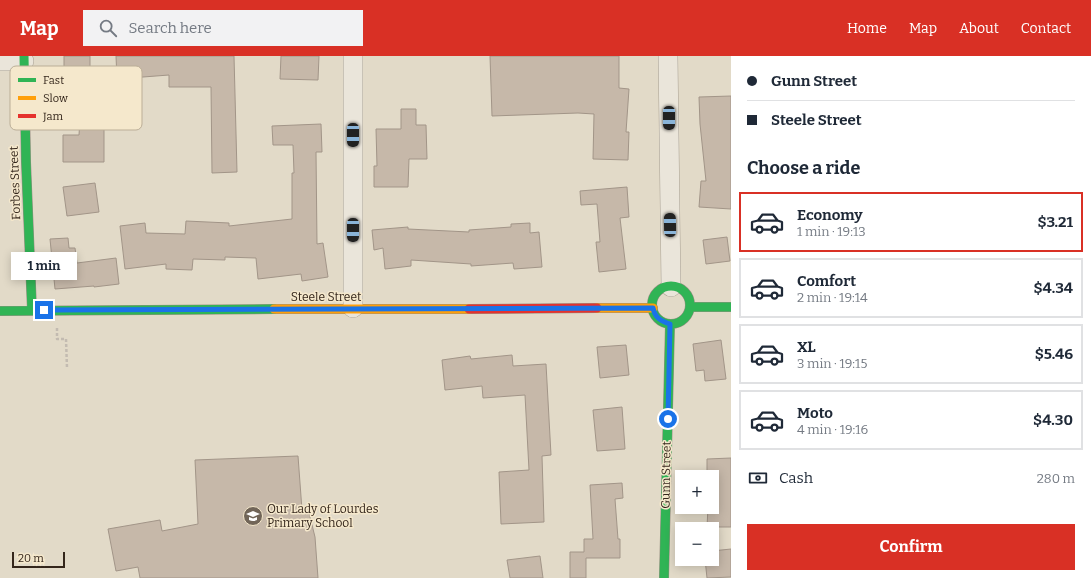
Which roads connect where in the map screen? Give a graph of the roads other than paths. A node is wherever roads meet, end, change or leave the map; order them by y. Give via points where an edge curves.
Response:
1 (352, 56) edge
2 (668, 56) edge
3 (24, 59) edge
4 (0, 61) edge
5 (25, 130) edge
6 (671, 287) junction
7 (690, 307) junction
8 (731, 307) edge
9 (353, 308) junction
10 (653, 308) junction
11 (32, 310) junction
12 (0, 311) edge
13 (670, 324) junction
14 (664, 578) edge

1 - 9 street
2 - 6 street
3 - 4 street
5 - 11 street, Forbes Street
6 - 7 street via 684,292
6 - 10 street via 660,290 653,300
7 - 8 street
7 - 13 street via 681,322
9 - 10 street, Steele Street
9 - 11 street, Steele Street
10 - 13 street via 661,321
11 - 12 street, Steele Street
13 - 14 street, Gunn Street

